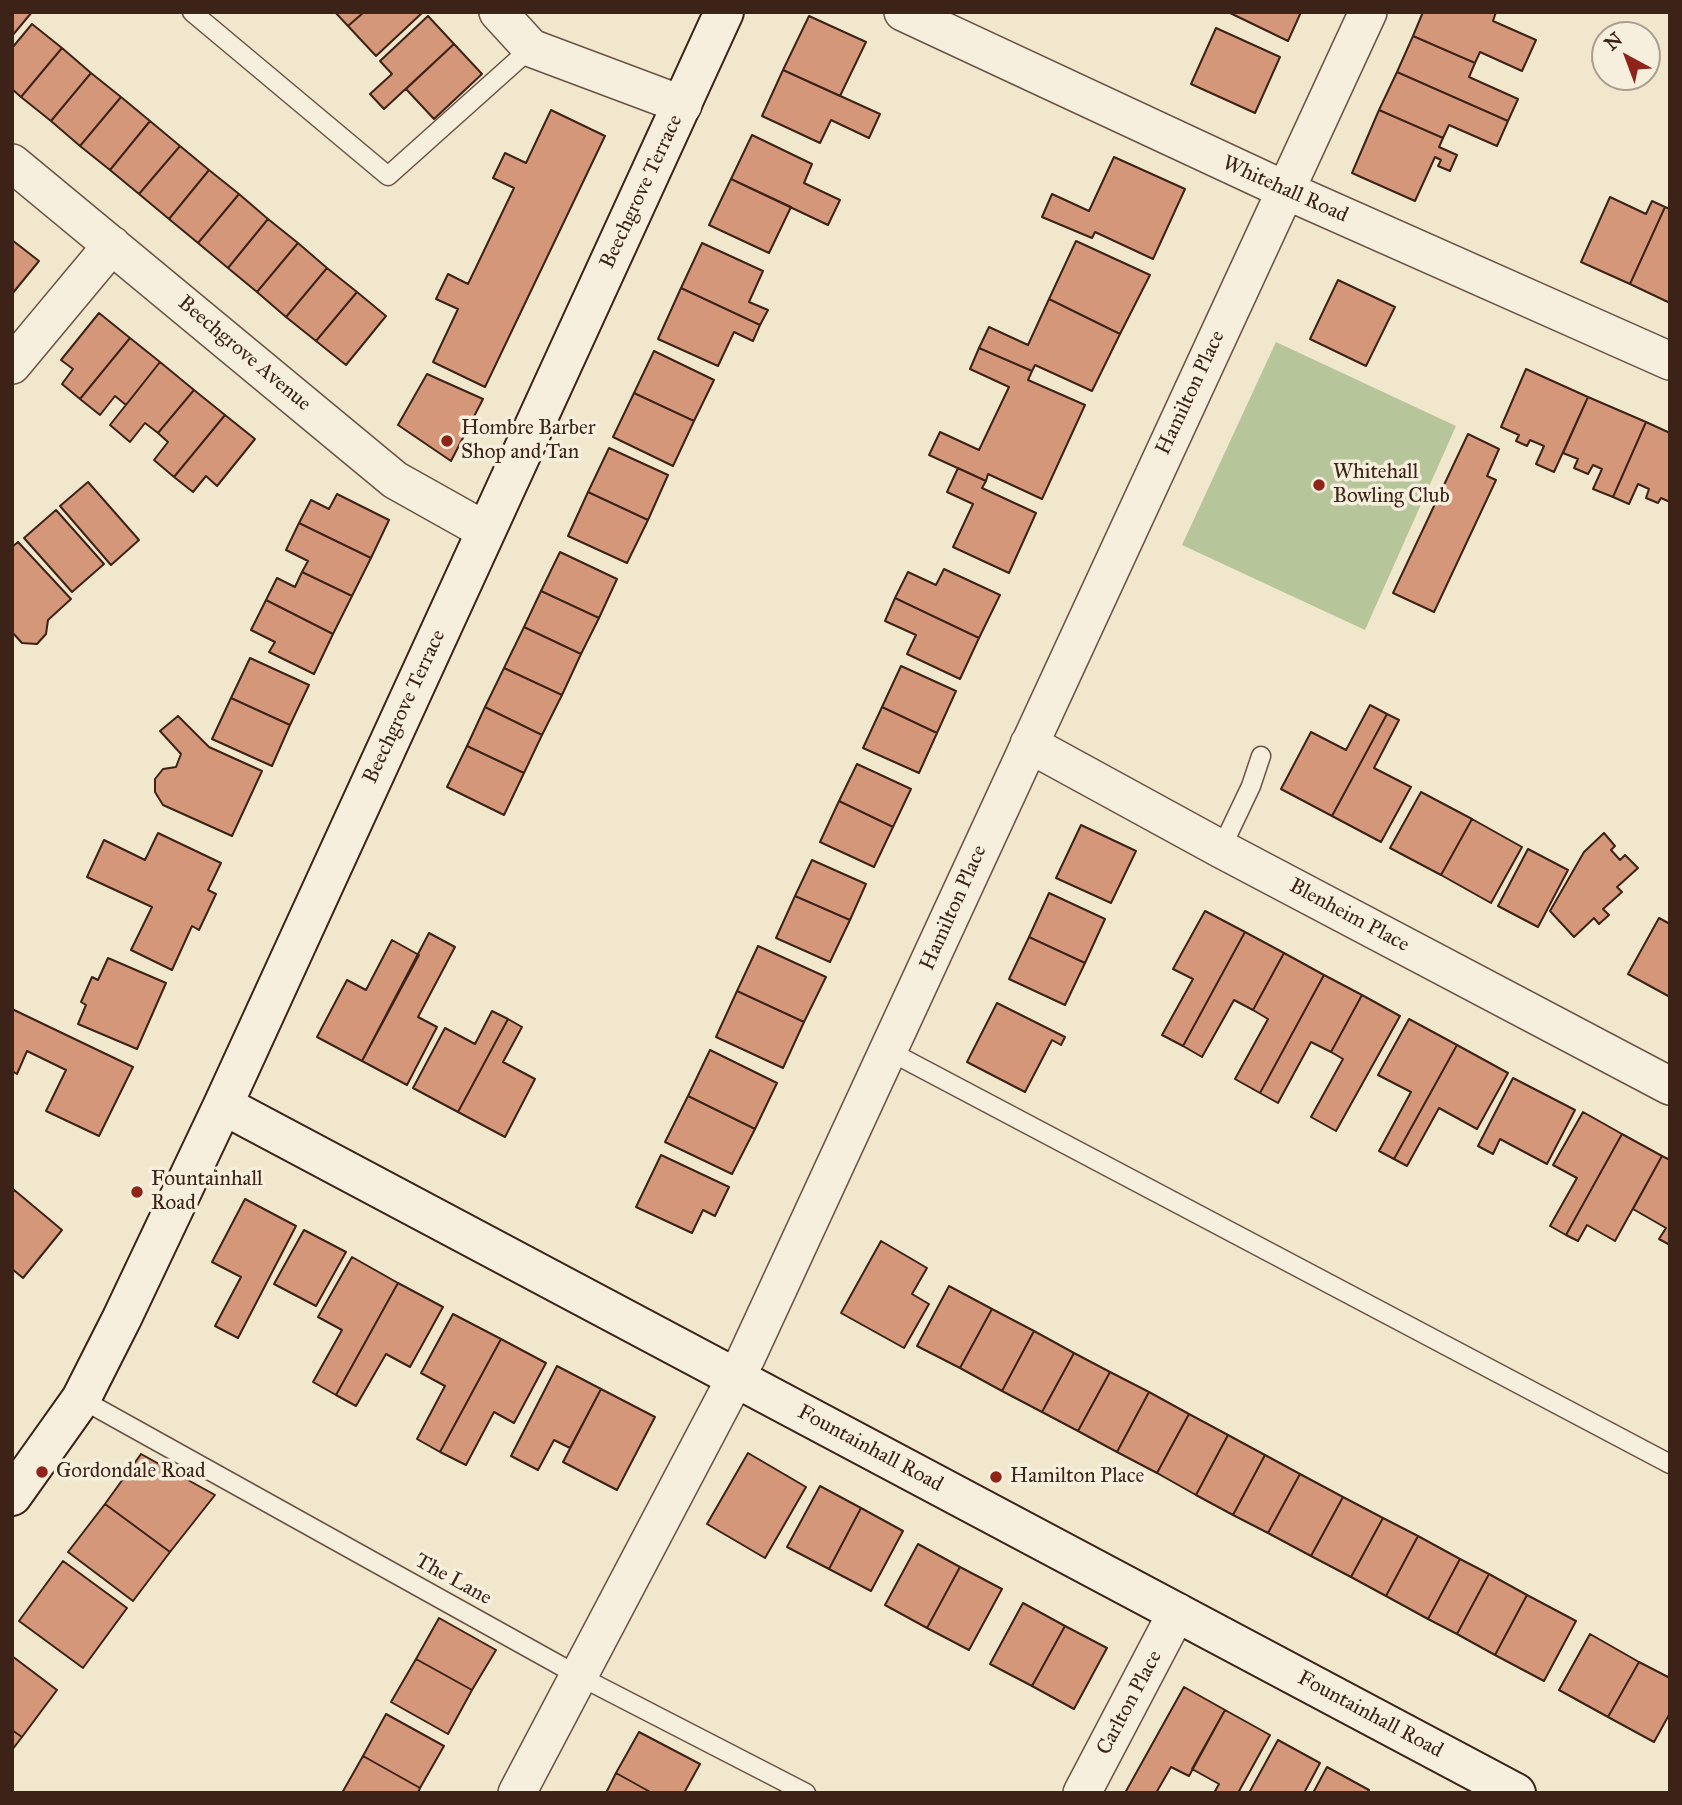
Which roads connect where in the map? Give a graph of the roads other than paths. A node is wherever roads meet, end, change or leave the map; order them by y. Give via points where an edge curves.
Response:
1 (192, 12) edge
2 (498, 12) edge
3 (724, 12) edge
4 (904, 12) edge
5 (1368, 12) edge
6 (531, 48) junction
7 (683, 105) junction
8 (12, 163) edge
9 (1285, 190) junction
10 (112, 245) junction
11 (1670, 361) edge
12 (12, 365) edge
13 (486, 531) junction
14 (1029, 744) junction
15 (1261, 756) dead end
16 (1221, 849) junction
17 (889, 1051) junction
18 (1670, 1086) edge
19 (223, 1105) junction
20 (736, 1378) junction
21 (81, 1399) junction
22 (1670, 1464) edge
23 (12, 1496) edge
24 (1177, 1612) junction
25 (579, 1676) junction
26 (517, 1793) edge
27 (806, 1793) edge
28 (1082, 1793) edge
29 (1516, 1793) edge

1 - 6 lane via 388,176
2 - 6 street
3 - 7 street, Beechgrove Terrace
4 - 9 street, Whitehall Road
5 - 9 street, Hamilton Place
6 - 7 street
7 - 13 street, Beechgrove Terrace
8 - 10 street, Beechgrove Avenue
9 - 11 street, Whitehall Road
9 - 14 street, Hamilton Place
10 - 12 street
10 - 13 street, Beechgrove Avenue via 395,480
13 - 19 street, Beechgrove Terrace
14 - 16 street, Blenheim Place
14 - 17 street, Hamilton Place
15 - 16 lane
16 - 18 street, Blenheim Place
17 - 20 street, Hamilton Place
17 - 22 lane
19 - 20 street, Fountainhall Road
19 - 21 street, Beechgrove Terrace
20 - 24 street, Fountainhall Road
20 - 25 street, Hamilton Place
21 - 23 street, Beechgrove Terrace
21 - 25 lane, The Lane
24 - 28 street, Carlton Place
24 - 29 street, Fountainhall Road
25 - 26 street, Hamilton Place
25 - 27 lane, The Lane

